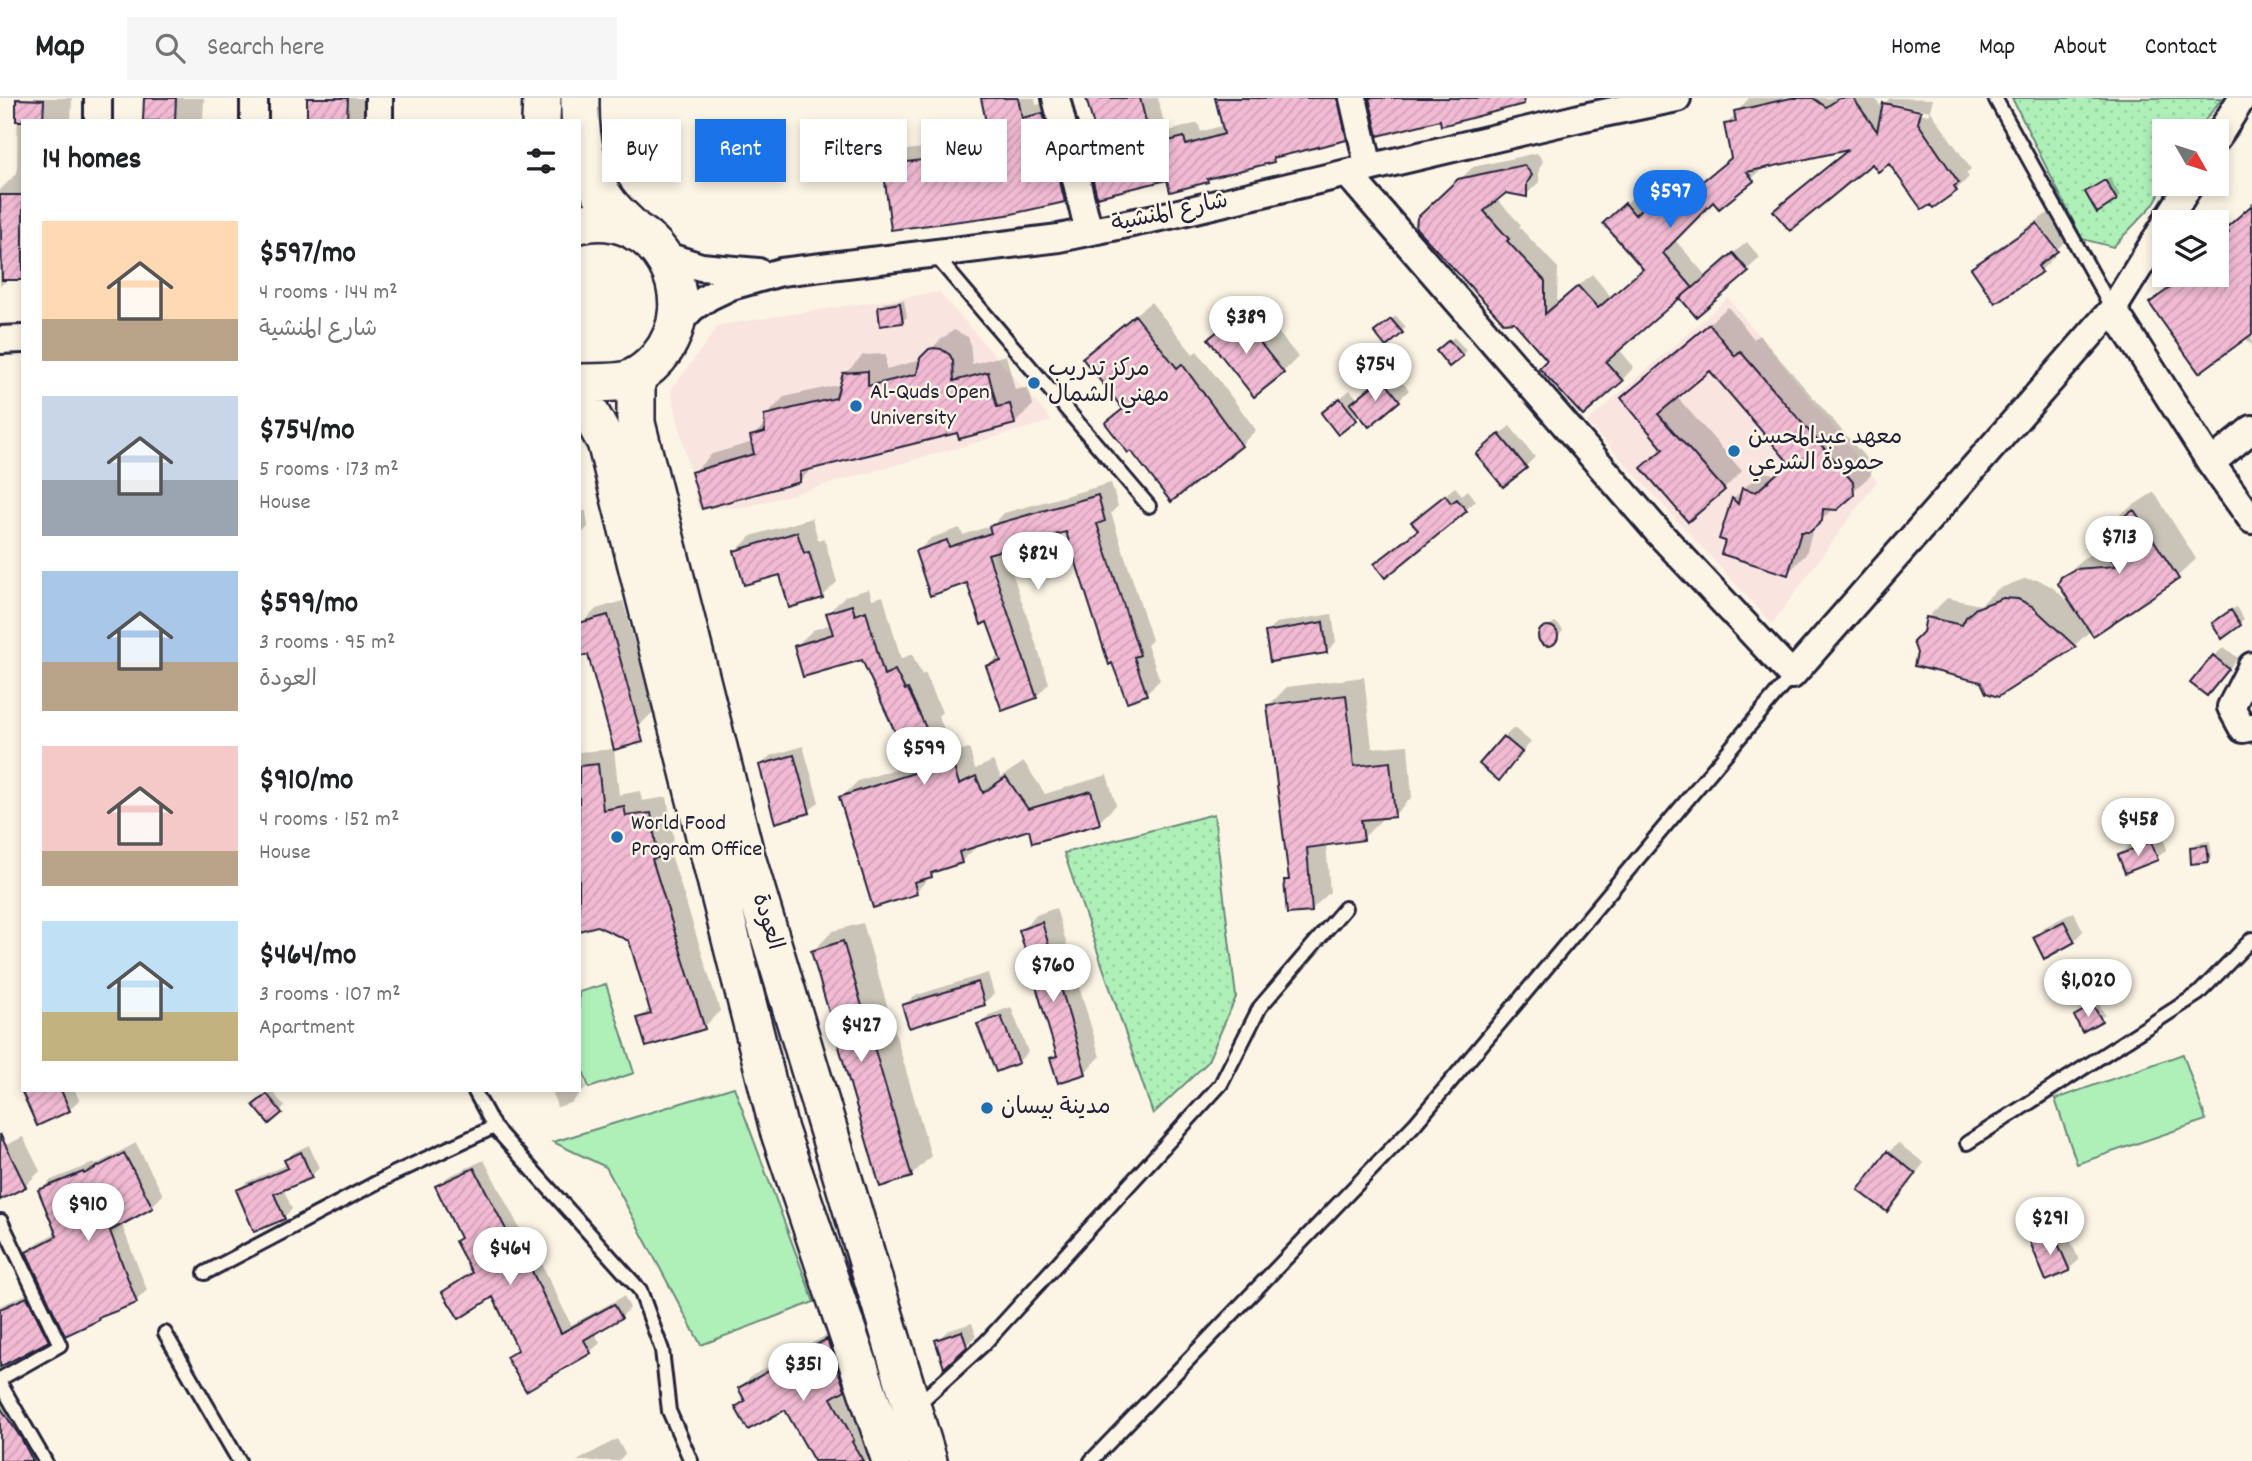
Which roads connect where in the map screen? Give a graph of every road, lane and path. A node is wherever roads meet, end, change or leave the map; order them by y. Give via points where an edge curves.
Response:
1 (98, 98) edge
2 (254, 98) edge
3 (379, 98) edge
4 (542, 98) edge
5 (580, 98) edge
6 (1056, 98) edge
7 (1353, 98) edge
8 (1677, 98) edge
9 (1995, 98) edge
10 (2242, 98) edge
11 (1584, 108) edge
12 (97, 119) edge
13 (254, 119) edge
14 (379, 119) edge
15 (541, 119) edge
16 (2229, 119) edge
17 (1358, 171) junction
18 (581, 224) edge
19 (1089, 232) junction
20 (650, 244) junction
21 (2152, 246) edge
22 (933, 253) junction
23 (781, 272) junction
24 (2113, 309) junction
25 (676, 326) junction
26 (21, 339) edge
27 (0, 340) edge
28 (636, 376) junction
29 (581, 383) edge
30 (581, 397) edge
31 (2252, 429) edge
32 (2211, 463) junction
33 (1149, 506) dead end
34 (2252, 520) edge
35 (2252, 666) edge
36 (1792, 676) junction
37 (2252, 727) edge
38 (1345, 908) dead end
39 (2252, 939) edge
40 (475, 1092) edge
41 (494, 1127) junction
42 (1967, 1143) dead end
43 (1, 1221) edge
44 (205, 1273) dead end
45 (165, 1333) dead end
46 (0, 1381) edge
47 (912, 1409) junction
48 (45, 1461) edge
49 (239, 1461) edge
50 (691, 1461) edge
51 (891, 1461) edge
52 (928, 1461) edge
53 (1091, 1461) edge

1 - 12 street
2 - 13 street
3 - 14 street
4 - 15 main road
5 - 20 main road via 583,146 594,180 609,204
6 - 19 street
7 - 17 street
8 - 11 street, شارع المنشية
9 - 24 lane
10 - 16 street
11 - 17 street, شارع المنشية
17 - 19 street, شارع المنشية
17 - 36 street via 1658,532
18 - 20 main road via 620,225
19 - 22 street, شارع المنشية
20 - 23 street, شارع المنشية via 688,264 715,270
20 - 25 main road via 671,270 677,287
21 - 24 street
22 - 23 street, شارع المنشية
22 - 33 lane
23 - 25 street, شارع المنشية via 710,296
24 - 32 street
24 - 36 street
25 - 28 main road via 661,355
26 - 27 street
28 - 29 main road
28 - 47 main road, العودة via 636,423 744,850
30 - 51 main road, العودة via 606,442 779,1130
31 - 32 street
32 - 34 street
35 - 37 street via 2231,707 2243,729
36 - 53 lane via 1415,1124
38 - 47 lane via 1260,1007 1221,1084 985,1343
39 - 42 lane via 2198,994
40 - 41 lane
41 - 44 lane via 393,1174
41 - 50 lane via 640,1290 662,1350 669,1411
43 - 46 lane via 60,1345
45 - 49 lane
46 - 48 lane
47 - 52 main road, العودة

